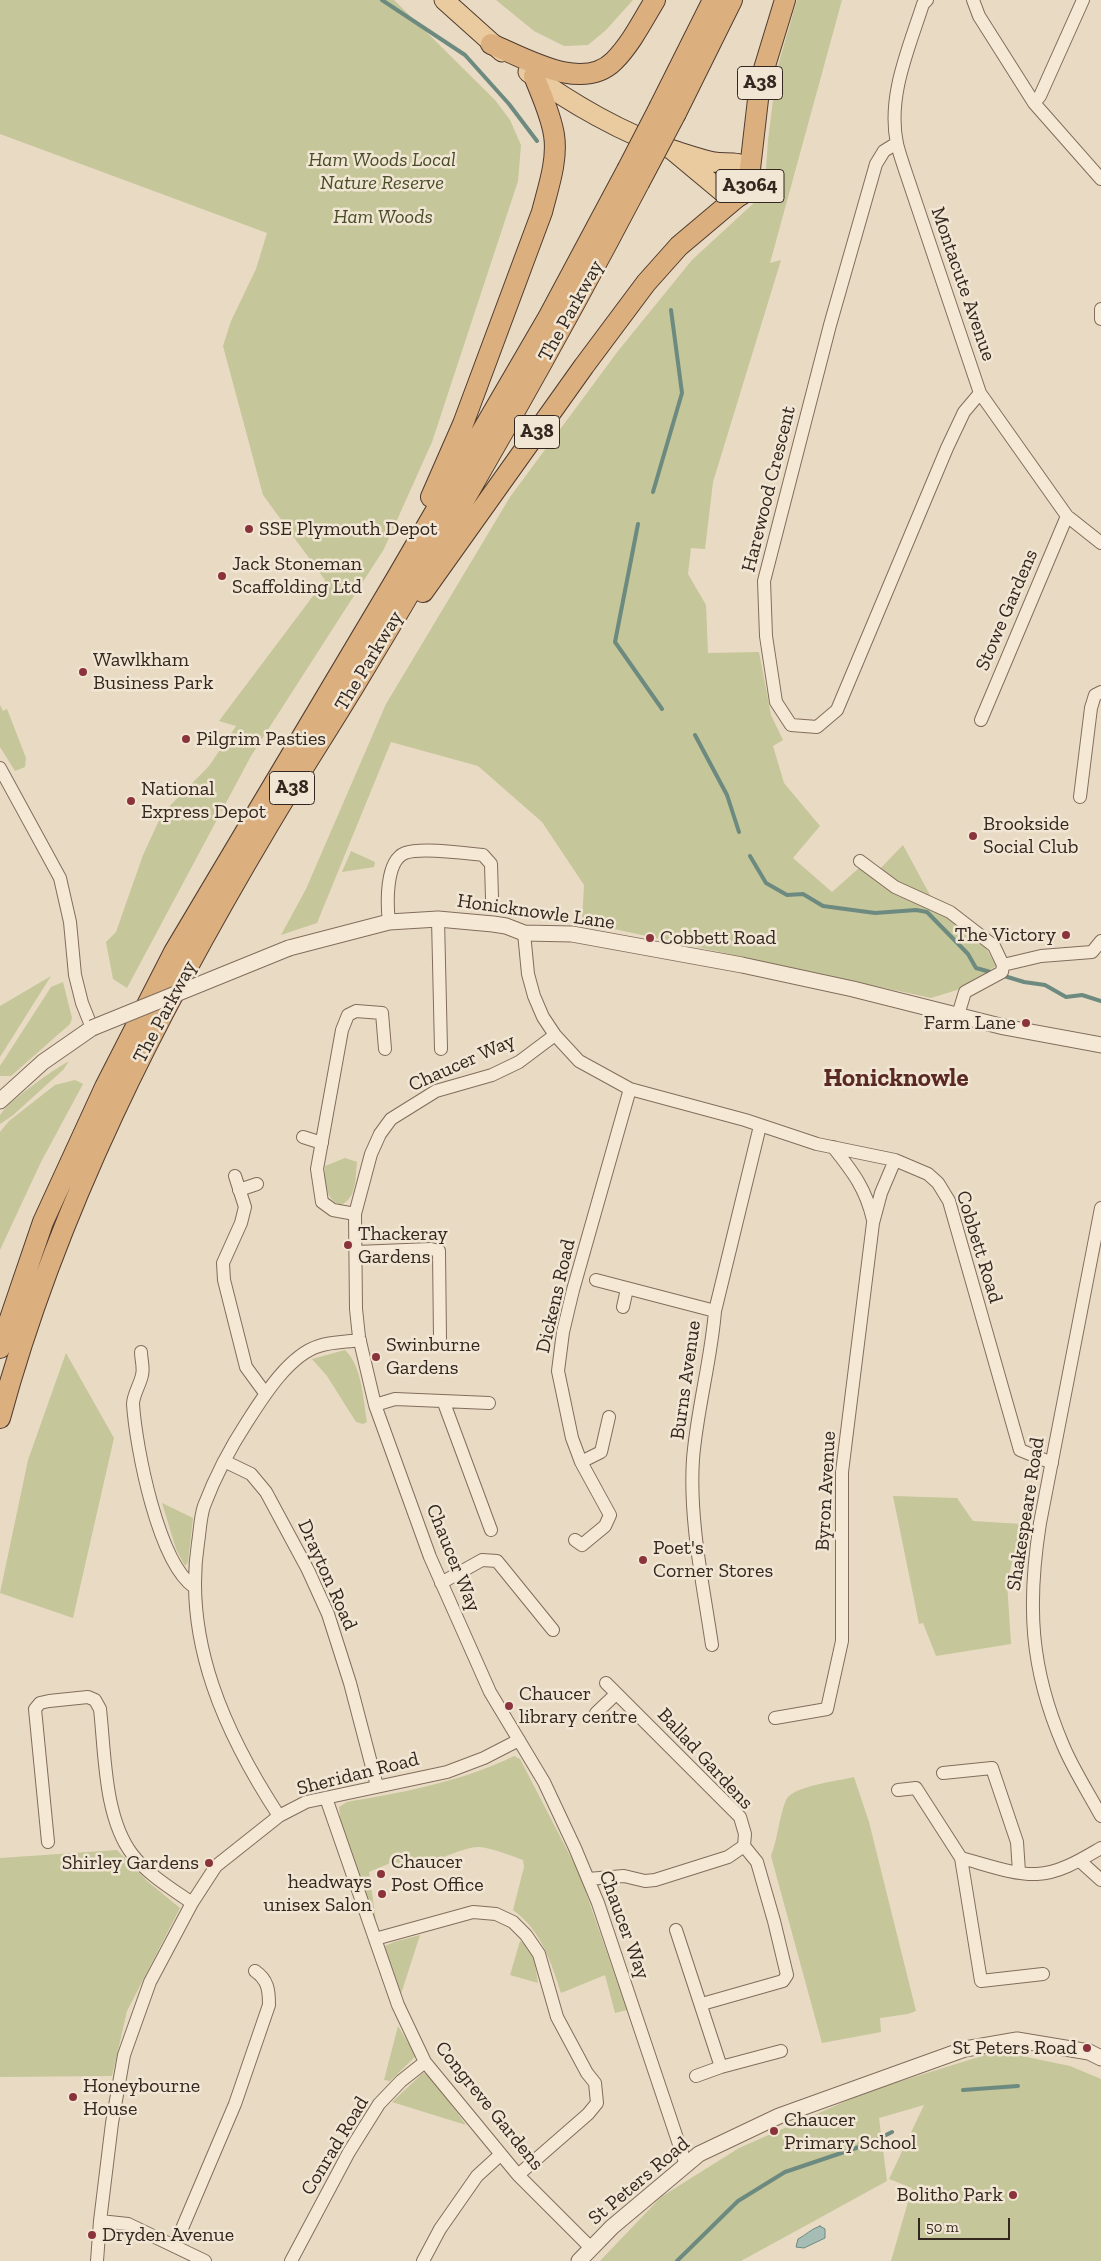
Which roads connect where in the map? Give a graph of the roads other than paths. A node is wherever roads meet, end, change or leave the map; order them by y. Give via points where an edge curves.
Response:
1 (444, 0) edge
2 (655, 0) edge
3 (713, 0) edge
4 (732, 0) edge
5 (784, 0) edge
6 (927, 0) edge
7 (973, 0) edge
8 (1083, 0) edge
9 (491, 44) junction
10 (534, 76) junction
11 (1034, 103) junction
12 (668, 110) junction
13 (897, 143) junction
14 (672, 150) junction
15 (750, 168) junction
16 (633, 177) junction
17 (1101, 180) edge
18 (736, 198) junction
19 (1101, 309) edge
20 (1101, 319) edge
21 (980, 393) junction
22 (1067, 516) junction
23 (1101, 543) edge
24 (396, 579) junction
25 (356, 683) junction
26 (1101, 692) edge
27 (980, 720) dead end
28 (0, 768) edge
29 (1080, 797) dead end
30 (860, 861) dead end
31 (492, 898) dead end
32 (438, 919) junction
33 (390, 922) junction
34 (524, 933) junction
35 (1101, 941) edge
36 (1002, 969) junction
37 (958, 1015) junction
38 (92, 1028) junction
39 (555, 1035) junction
40 (1101, 1045) edge
41 (386, 1049) dead end
42 (441, 1049) dead end
43 (630, 1089) junction
44 (0, 1100) edge
45 (760, 1126) junction
46 (303, 1137) dead end
47 (322, 1142) junction
48 (833, 1148) junction
49 (895, 1160) junction
50 (235, 1176) dead end
51 (257, 1184) dead end
52 (239, 1190) junction
53 (1101, 1208) edge
54 (355, 1214) junction
55 (873, 1223) junction
56 (357, 1252) junction
57 (596, 1280) dead end
58 (627, 1289) junction
59 (623, 1307) dead end
60 (715, 1311) junction
61 (440, 1339) dead end
62 (360, 1340) junction
63 (0, 1348) edge
64 (141, 1352) dead end
65 (265, 1393) junction
66 (444, 1402) junction
67 (489, 1403) dead end
68 (375, 1405) junction
69 (609, 1417) dead end
70 (0, 1418) edge
71 (224, 1461) junction
72 (581, 1462) junction
73 (1052, 1463) junction
74 (491, 1530) dead end
75 (575, 1540) dead end
76 (441, 1583) junction
77 (194, 1588) junction
78 (553, 1630) dead end
79 (712, 1645) dead end
80 (606, 1683) dead end
81 (616, 1694) junction
82 (596, 1713) dead end
83 (775, 1718) dead end
84 (519, 1740) junction
85 (943, 1773) dead end
86 (377, 1786) junction
87 (898, 1790) dead end
88 (326, 1798) junction
89 (279, 1816) junction
90 (1101, 1816) edge
91 (48, 1842) dead end
92 (744, 1846) junction
93 (1101, 1848) edge
94 (961, 1858) junction
95 (1080, 1861) junction
96 (1019, 1872) junction
97 (588, 1879) junction
98 (1101, 1880) edge
99 (192, 1903) junction
100 (676, 1930) dead end
101 (375, 1939) junction
102 (255, 1971) dead end
103 (1043, 1974) dead end
104 (702, 2004) junction
105 (781, 2051) dead end
106 (1101, 2058) edge
107 (426, 2062) junction
108 (721, 2067) junction
109 (696, 2076) dead end
110 (500, 2155) junction
111 (686, 2165) junction
112 (518, 2175) junction
113 (100, 2221) junction
114 (175, 2246) junction
115 (591, 2248) junction
116 (97, 2261) edge
117 (205, 2261) edge
118 (291, 2261) edge
119 (423, 2261) edge
120 (579, 2261) edge

1 - 9 main road
2 - 9 highway via 613,62 595,72 577,76 560,72
3 - 12 highway, The Parkway / A38
4 - 12 highway, The Parkway / A38
5 - 15 highway, A38 via 760,82
6 - 13 street, Montacute Avenue via 904,62 896,95
7 - 11 street via 979,16
8 - 11 street
9 - 10 main road
10 - 14 main road via 630,132
10 - 24 highway, A38 via 554,135 554,159 542,212 463,424
11 - 17 street
12 - 16 highway, The Parkway / A38, bridge
13 - 21 street, Montacute Avenue
13 - 21 street, Harewood Crescent via 884,151 876,164 830,325 764,581 766,636 776,702 791,725 817,727 837,710 946,448 964,412
14 - 15 main road, A3064 via 714,162 742,163
14 - 18 main road, A3064 via 717,189
15 - 18 main road, A3064 via 749,189
16 - 24 highway, The Parkway / A38
16 - 25 highway, The Parkway / A38 via 568,317
18 - 25 highway, A38 via 679,246 646,283
19 - 20 street
21 - 22 street, Montacute Avenue
22 - 23 street, Montacute Avenue
22 - 27 street, Stowe Gardens
24 - 63 highway, The Parkway / A38 via 165,968 105,1087 43,1222
25 - 70 highway, The Parkway / A38 via 218,914 115,1110 52,1257 16,1358
26 - 29 street via 1096,695 1091,708
28 - 38 street via 60,878 70,922 75,975
30 - 36 street via 896,887 950,912 994,946
31 - 33 street via 492,864 482,855 415,851 398,860 388,886
32 - 33 street, Honicknowle Lane
32 - 34 street, Honicknowle Lane via 506,926
32 - 42 street
33 - 38 street, Honicknowle Lane, bridge via 289,948
34 - 37 street, Honicknowle Lane via 572,934 742,966
34 - 39 street, Cobbett Road via 532,991
35 - 36 street via 1092,952 1042,956
36 - 37 street via 966,992
37 - 40 street, Honicknowle Lane
38 - 44 street, Honicknowle Lane via 43,1062
39 - 43 street, Cobbett Road via 579,1061
39 - 54 street, Chaucer Way via 519,1062 492,1075 436,1092 391,1119 371,1154
41 - 47 street via 382,1013 356,1011 348,1015 342,1030
43 - 45 street, Cobbett Road
43 - 72 street, Dickens Road via 576,1282 558,1371 567,1418
45 - 48 street, Cobbett Road
45 - 60 street, Burns Avenue
46 - 47 street
47 - 54 street via 317,1169 322,1202 333,1210
48 - 49 street, Cobbett Road
48 - 55 street, Byron Avenue via 858,1179 869,1203
49 - 55 street, Byron Avenue
49 - 73 street, Cobbett Road via 928,1174 950,1201 1020,1450
50 - 52 street
51 - 52 street
52 - 65 street via 244,1207 241,1223 224,1263 224,1280 246,1367
53 - 73 street, Shakespeare Road
54 - 56 street, Chaucer Way
55 - 83 street, Byron Avenue via 842,1472 842,1641 826,1709
56 - 61 street via 439,1251
56 - 62 street, Chaucer Way via 356,1309
57 - 58 street
58 - 59 street
58 - 60 street
60 - 79 street, Burns Avenue via 693,1459 695,1527
62 - 65 street via 318,1346 303,1355
62 - 68 street, Chaucer Way
64 - 77 street via 143,1374 133,1402 150,1501 168,1552 185,1581
65 - 71 street
66 - 67 street
66 - 68 street via 395,1399
66 - 74 street
68 - 76 street, Chaucer Way
69 - 72 street via 601,1452
71 - 77 street via 204,1508
71 - 86 street, Drayton Road via 251,1474 266,1492 308,1570 334,1631
72 - 75 street, Dickens Road via 610,1515 605,1526 582,1545
73 - 90 street, Shakespeare Road via 1032,1584 1036,1659 1044,1693 1063,1745
76 - 78 street via 482,1560 497,1562
76 - 84 street, Chaucer Way via 490,1692
77 - 89 street via 206,1669 230,1734
80 - 81 street, Ballad Gardens
81 - 82 street
81 - 92 street, Ballad Gardens via 740,1817 745,1834
84 - 86 street, Sheridan Road via 447,1772
84 - 97 street, Chaucer Way via 544,1782
85 - 96 street via 992,1768 1016,1842
86 - 88 street, Sheridan Road
87 - 94 street via 916,1788
88 - 89 street, Sheridan Road via 306,1802
88 - 101 street, Congreve Gardens
89 - 99 street, Sheridan Road via 216,1866
91 - 99 street via 35,1709 40,1703 88,1697 95,1700 100,1708 110,1795 118,1828 132,1854 161,1881
92 - 97 street via 728,1857 655,1880 624,1876
92 - 104 street via 757,1862 787,1975 783,1981
93 - 95 street
94 - 96 street
94 - 103 street via 981,1980
95 - 96 street via 1038,1874
95 - 98 street
97 - 111 street, Chaucer Way
99 - 113 street, Sheridan Road via 150,1982 124,2055
100 - 104 street
101 - 107 street, Congreve Gardens via 398,2005
101 - 112 street via 473,1912 485,1912 513,1922 539,1954 557,2017 595,2083 597,2103
102 - 114 street via 262,1976 269,1990 269,2005 235,2104
104 - 108 street
105 - 108 street
106 - 111 street, St Peters Road via 1089,2052 1017,2040 965,2049 779,2116 699,2154
107 - 110 street, Congreve Gardens
107 - 118 street, Conrad Road via 379,2104 349,2152
108 - 109 street
110 - 112 street, Congreve Gardens
110 - 119 street via 477,2176 440,2228
111 - 115 street, St Peters Road
112 - 115 street, Congreve Gardens
113 - 114 street via 128,2224
113 - 116 street, Sheridan Road
114 - 117 street
115 - 120 street, St Peters Road

